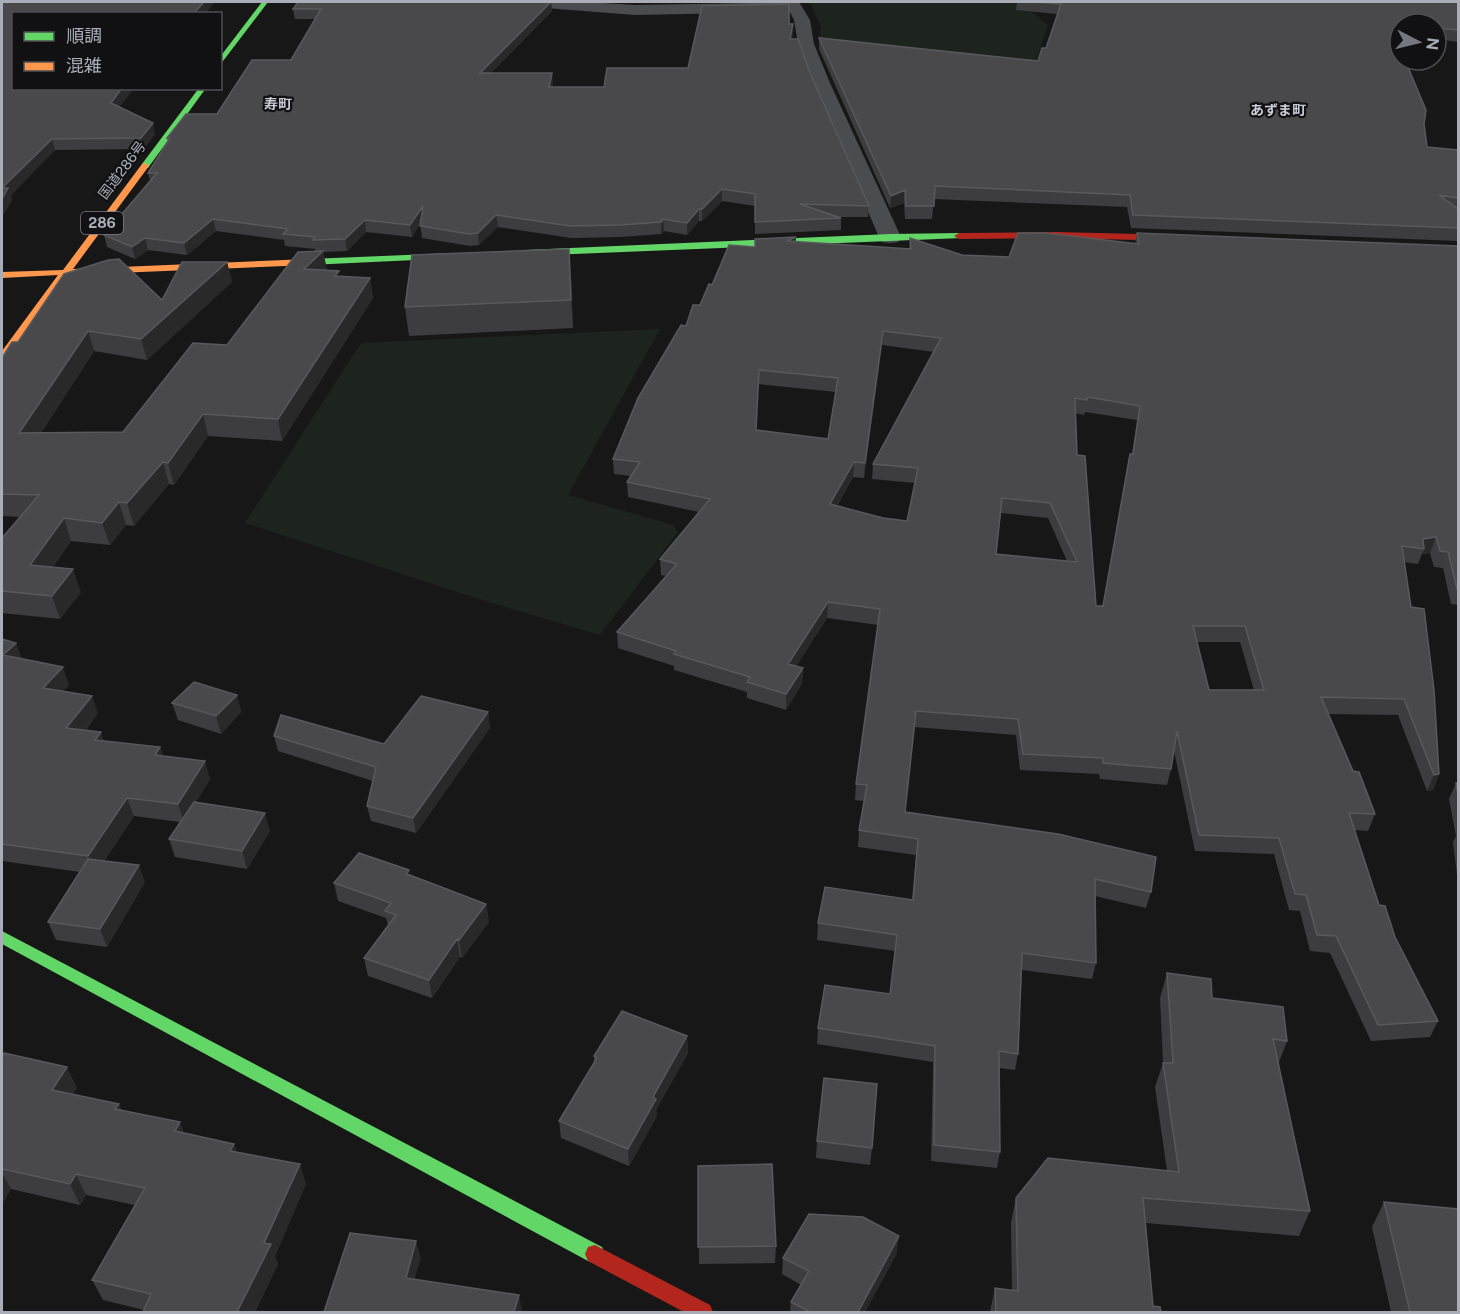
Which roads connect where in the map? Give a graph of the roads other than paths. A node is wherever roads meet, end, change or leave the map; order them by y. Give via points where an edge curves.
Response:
1 (248, 2) edge
2 (265, 2) edge
3 (533, 2) edge
4 (793, 4) edge
5 (234, 20) dead end
6 (222, 60) edge
7 (201, 90) edge
8 (890, 237) junction
9 (1195, 239) edge
10 (506, 254) edge
11 (57, 255) dead end
12 (470, 255) edge
13 (64, 273) junction
14 (43, 274) junction
15 (2, 275) edge
16 (29, 292) dead end
17 (2, 357) edge
18 (2, 937) edge
19 (703, 1312) edge

1 - 5 main road
2 - 6 main road
3 - 4 street via 635,10
4 - 8 street via 802,20 806,44 821,83
7 - 13 main road, 国道286号 / 286
8 - 9 main road via 1056,235
8 - 10 main road
11 - 14 main road
12 - 13 main road
13 - 14 main road
13 - 17 main road, 国道286号 / 286
14 - 15 main road
14 - 16 main road
18 - 19 main road

